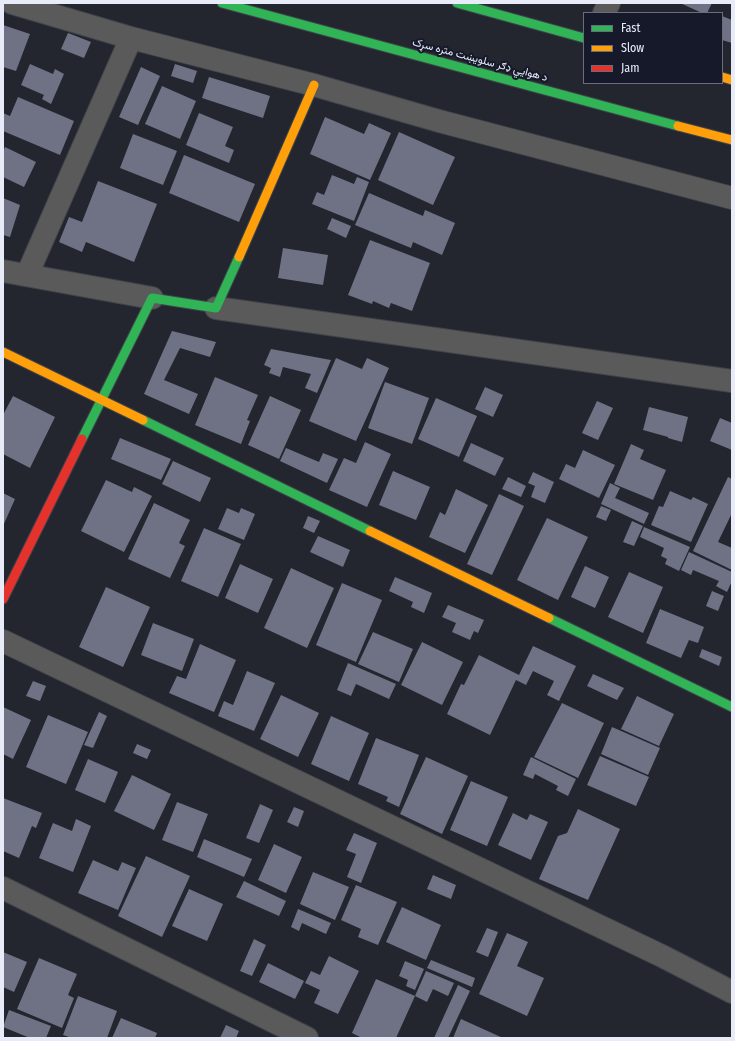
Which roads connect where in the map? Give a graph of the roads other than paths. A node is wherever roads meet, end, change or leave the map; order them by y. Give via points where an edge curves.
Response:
1 (12, 3) edge
2 (222, 3) edge
3 (457, 3) edge
4 (609, 3) edge
5 (604, 12) edge
6 (131, 38) junction
7 (583, 38) edge
8 (314, 85) junction
9 (732, 140) edge
10 (732, 198) edge
11 (3, 271) edge
12 (27, 275) junction
13 (152, 298) junction
14 (216, 308) junction
15 (3, 352) edge
16 (732, 380) edge
17 (101, 401) junction
18 (3, 599) edge
19 (3, 641) edge
20 (732, 707) edge
21 (3, 888) edge
22 (732, 992) edge
23 (307, 1038) edge

1 - 6 street
2 - 9 street, د هوايي ډګر سلویښت متره سړک
3 - 7 street
4 - 5 street
6 - 8 street
6 - 12 street
8 - 10 street via 438,121
8 - 14 street
11 - 12 street
12 - 13 street
13 - 14 street
13 - 17 street
14 - 16 street
15 - 17 street
17 - 18 street
17 - 20 street
19 - 22 street via 662,956
21 - 23 street

